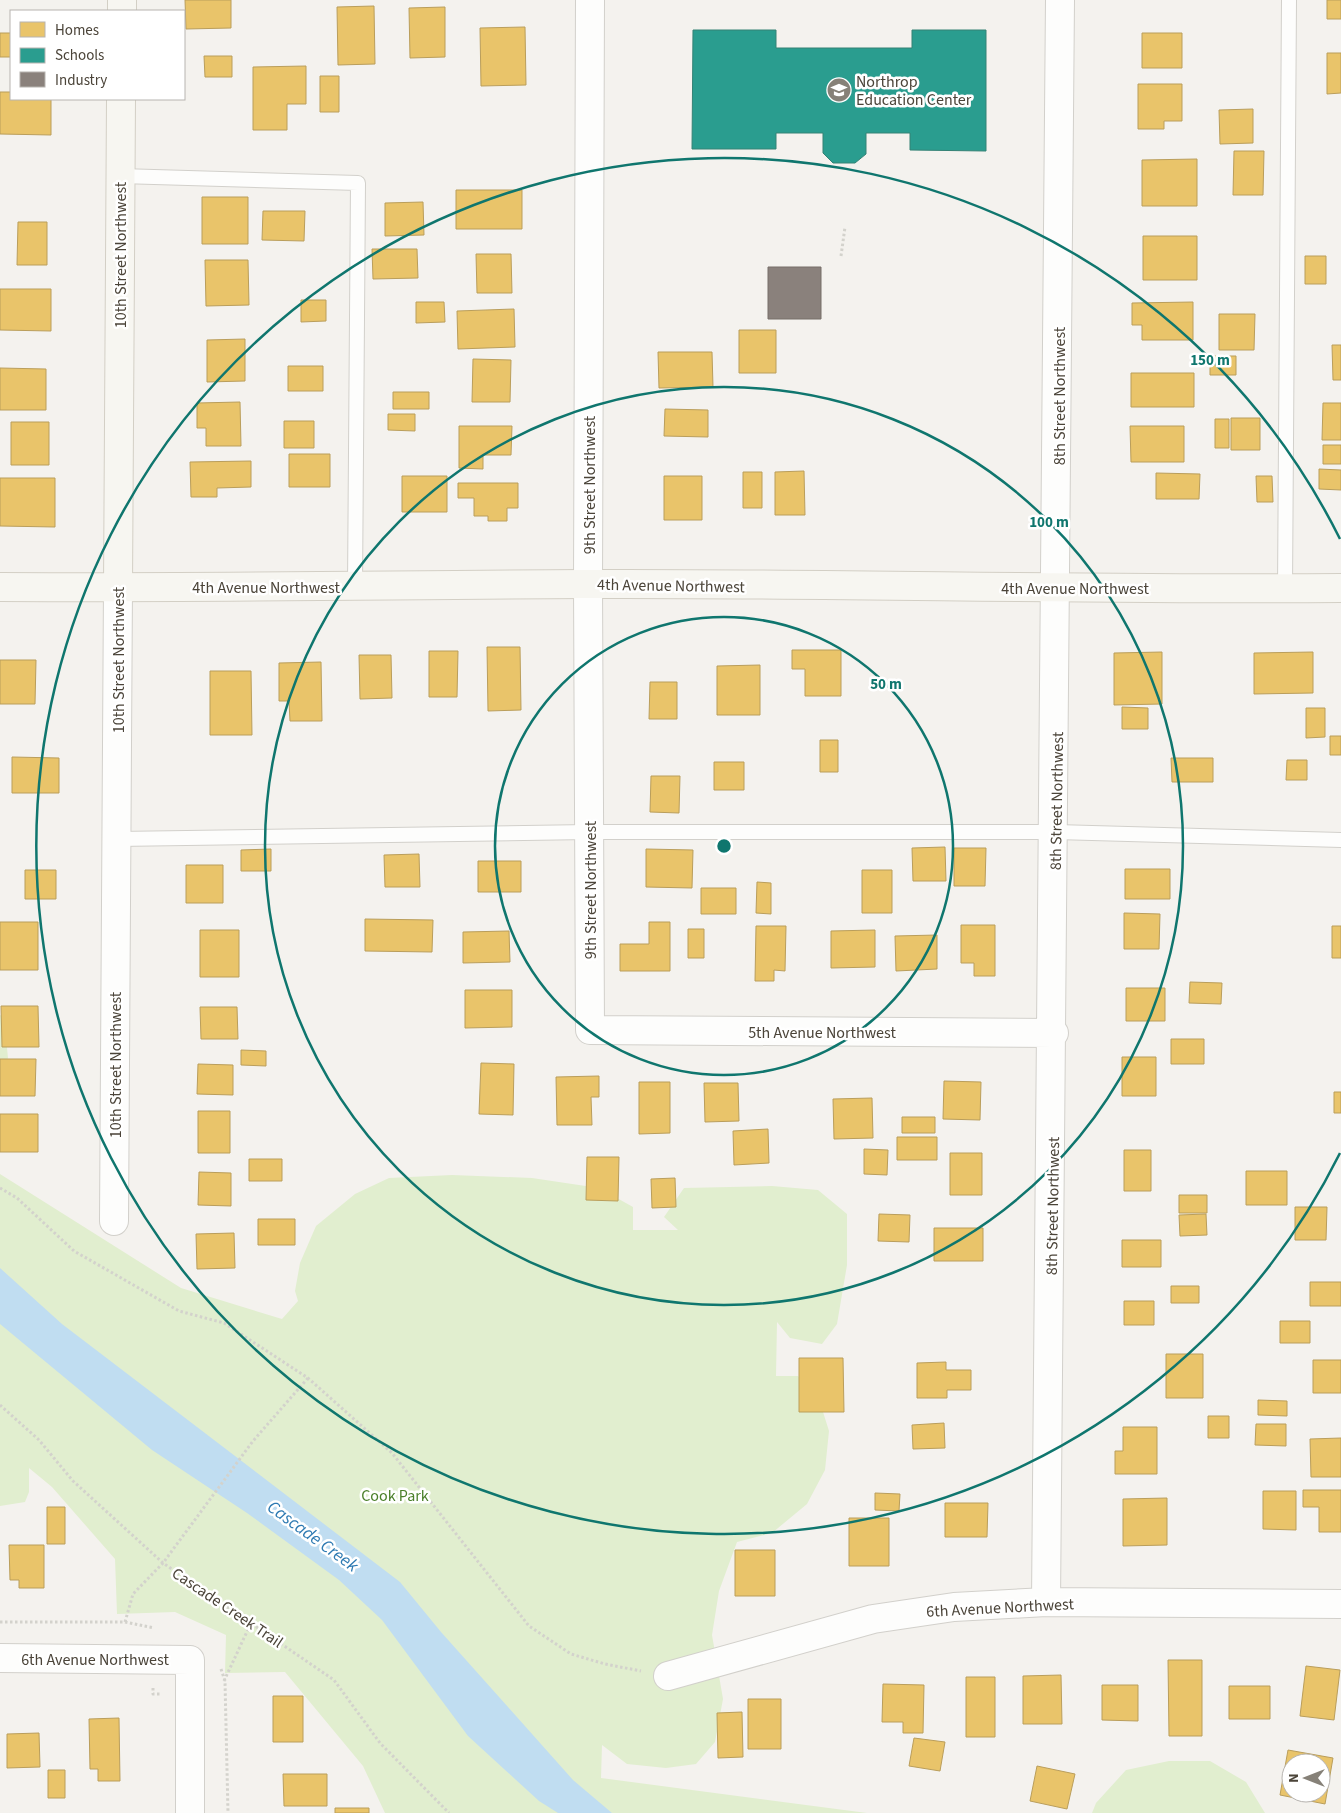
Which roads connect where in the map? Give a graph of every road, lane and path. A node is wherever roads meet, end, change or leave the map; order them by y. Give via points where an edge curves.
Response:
1 (590, 0) edge
2 (1060, 0) edge
3 (1289, 0) edge
4 (121, 100) edge
5 (120, 176) junction
6 (844, 228) dead end
7 (842, 256) dead end
8 (588, 584) junction
9 (0, 587) edge
10 (355, 587) junction
11 (118, 588) junction
12 (1341, 588) edge
13 (1058, 589) junction
14 (1285, 589) junction
15 (589, 832) junction
16 (1056, 832) junction
17 (117, 839) junction
18 (1341, 840) edge
19 (590, 1030) joint
20 (1054, 1034) junction
21 (0, 1188) edge
22 (114, 1221) dead end
23 (308, 1378) junction
24 (0, 1405) edge
25 (163, 1563) junction
26 (1046, 1602) junction
27 (1341, 1604) edge
28 (0, 1622) edge
29 (251, 1622) junction
30 (0, 1658) edge
31 (668, 1676) joint
32 (190, 1813) edge
33 (228, 1813) edge
34 (449, 1813) edge

1 - 8 street, 9th Street Northwest
2 - 13 street, 8th Street Northwest
3 - 14 lane
4 - 5 main road, 10th Street Northwest
5 - 10 lane via 358,183
5 - 11 main road, 10th Street Northwest
6 - 7 path
8 - 10 main road, 4th Avenue Northwest
8 - 13 main road, 4th Avenue Northwest
8 - 15 street, 9th Street Northwest
9 - 11 main road, 4th Avenue Northwest
10 - 11 main road, 4th Avenue Northwest
11 - 17 street, 10th Street Northwest
12 - 14 main road, 4th Avenue Northwest
13 - 14 main road, 4th Avenue Northwest
13 - 16 street, 8th Street Northwest
15 - 16 lane
15 - 17 lane
15 - 19 street, 9th Street Northwest
16 - 18 lane
16 - 20 street, 8th Street Northwest
17 - 22 street, 10th Street Northwest
19 - 20 street, 5th Avenue Northwest
20 - 26 street, 8th Street Northwest
21 - 23 path via 17,1198 74,1251 179,1312 224,1323
23 - 25 path via 253,1441
23 - 31 path via 392,1453 528,1626 571,1654
24 - 25 path, Cascade Creek Trail via 39,1440 73,1481
25 - 28 path via 133,1594 125,1622
25 - 29 path, Cascade Creek Trail
26 - 27 street, 6th Avenue Northwest
26 - 31 street, 6th Avenue Northwest via 954,1607 872,1619
29 - 33 path via 225,1681
29 - 34 path, Cascade Creek Trail via 334,1680 380,1743
30 - 32 street, 6th Avenue Northwest via 190,1660

